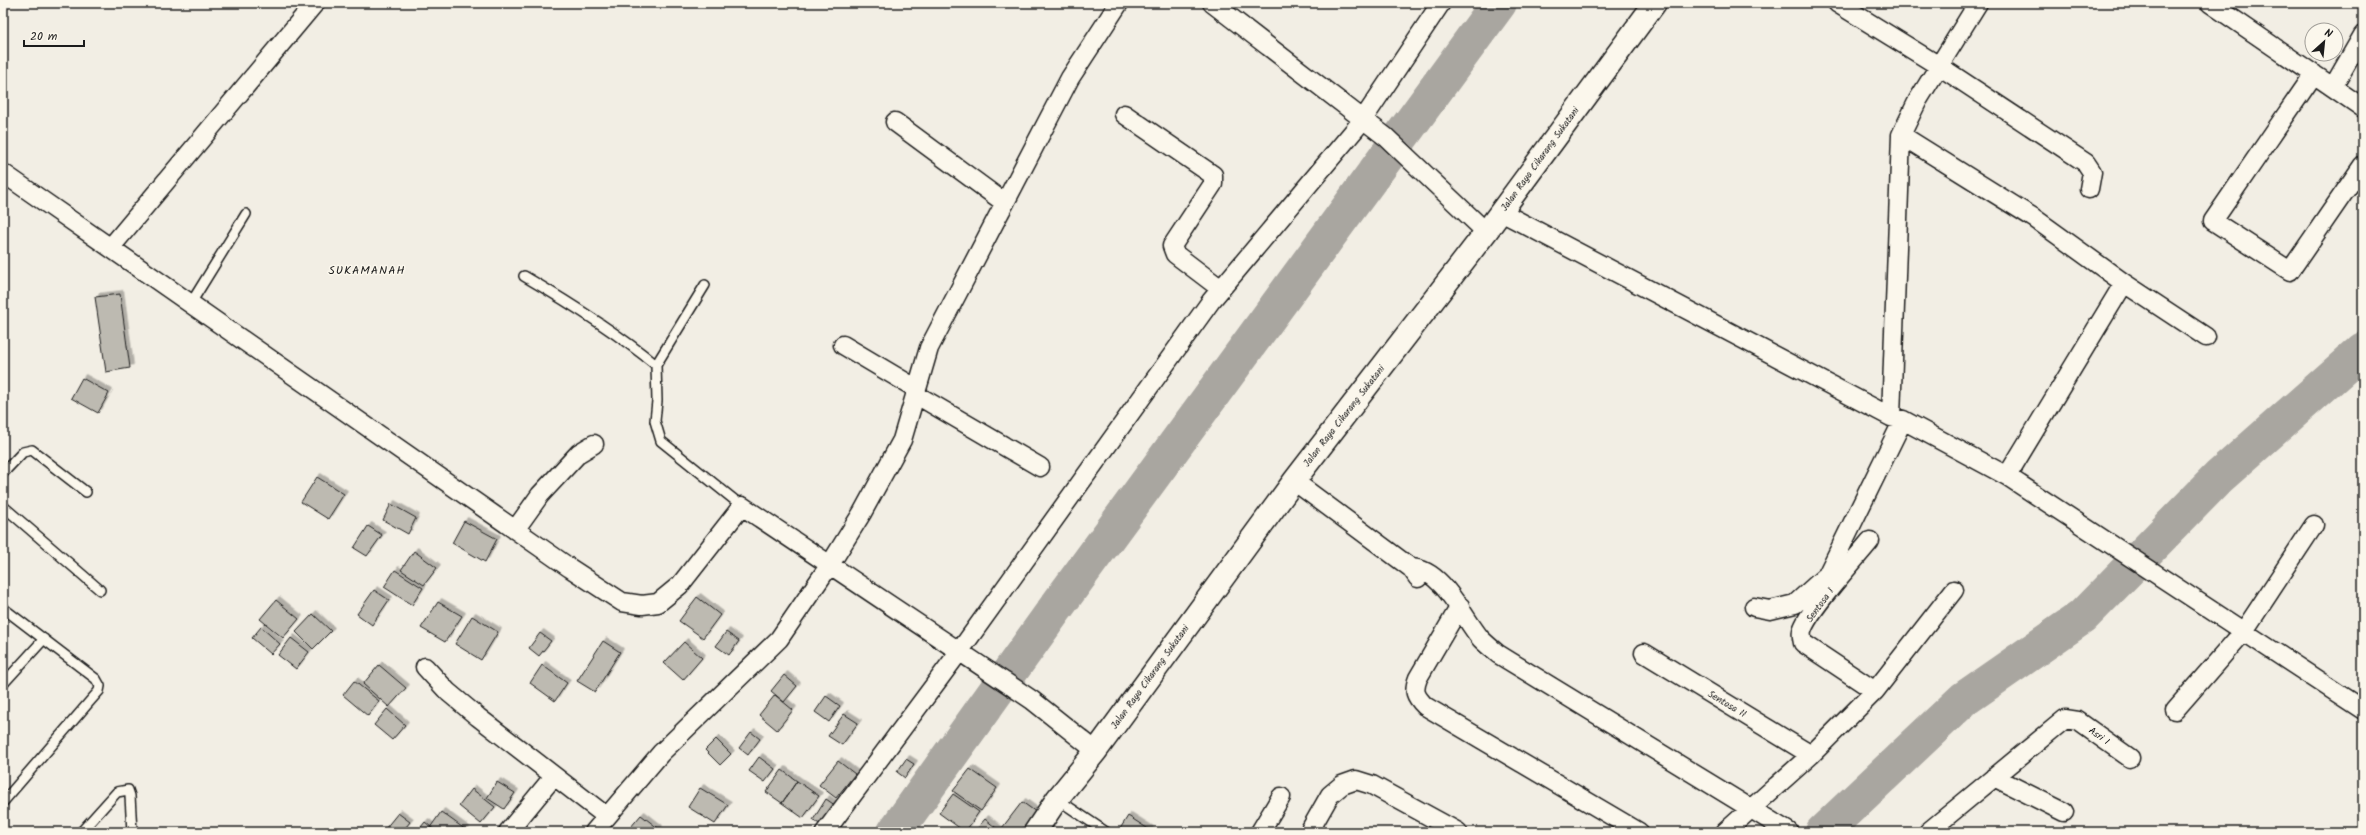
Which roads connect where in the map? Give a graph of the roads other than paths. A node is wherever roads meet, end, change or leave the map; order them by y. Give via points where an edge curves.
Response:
1 (316, 3) edge
2 (1119, 3) edge
3 (1212, 3) edge
4 (1441, 3) edge
5 (1655, 3) edge
6 (1837, 3) edge
7 (1978, 3) edge
8 (2210, 3) edge
9 (2363, 35) edge
10 (1939, 66) junction
11 (2314, 74) junction
12 (2333, 87) junction
13 (2363, 108) edge
14 (1124, 114) dead end
15 (1362, 120) junction
16 (895, 122) dead end
17 (1901, 135) junction
18 (2363, 165) edge
19 (3, 173) edge
20 (2089, 189) dead end
21 (1005, 203) junction
22 (1501, 212) junction
23 (246, 214) dead end
24 (1486, 232) junction
25 (111, 247) junction
26 (524, 276) dead end
27 (2124, 283) junction
28 (705, 285) dead end
29 (1221, 289) junction
30 (191, 303) junction
31 (2206, 337) dead end
32 (842, 345) dead end
33 (656, 365) junction
34 (916, 392) junction
35 (1897, 418) junction
36 (594, 444) dead end
37 (1040, 467) dead end
38 (3, 473) edge
39 (2007, 476) junction
40 (1294, 481) junction
41 (86, 492) dead end
42 (3, 506) edge
43 (742, 506) junction
44 (2314, 525) dead end
45 (515, 530) junction
46 (1870, 540) dead end
47 (831, 563) junction
48 (100, 590) dead end
49 (1954, 590) dead end
50 (1454, 600) junction
51 (1754, 607) dead end
52 (3, 608) edge
53 (2244, 631) junction
54 (44, 639) junction
55 (959, 652) junction
56 (1644, 653) dead end
57 (426, 667) dead end
58 (3, 684) edge
59 (1875, 691) junction
60 (2175, 710) dead end
61 (2363, 710) edge
62 (1096, 751) junction
63 (1811, 755) junction
64 (2130, 758) dead end
65 (554, 776) junction
66 (1994, 777) junction
67 (1282, 797) dead end
68 (1057, 799) junction
69 (3, 802) edge
70 (1750, 808) junction
71 (2064, 812) dead end
72 (606, 816) junction
73 (1785, 830) edge
74 (1934, 830) edge
75 (81, 832) edge
76 (132, 832) edge
77 (508, 832) edge
78 (594, 832) edge
79 (825, 832) edge
80 (1035, 832) edge
81 (1106, 832) edge
82 (1260, 832) edge
83 (1309, 832) edge
84 (1458, 832) edge
85 (1639, 832) edge
86 (1725, 832) edge

1 - 25 street
2 - 21 street via 1070,78
3 - 15 street
4 - 15 street
5 - 22 main road, Jalan Raya Cikarang Sukatani
6 - 10 street
7 - 10 street
8 - 11 street
9 - 12 street
10 - 17 street
10 - 20 street via 2086,163 2092,172
11 - 12 street
11 - 18 street via 2213,221 2290,271
12 - 13 street
14 - 29 street via 1213,175 1213,184 1172,246 1175,254
15 - 24 street via 1386,137
15 - 29 street
16 - 21 street
17 - 27 street via 2034,218
17 - 35 street
19 - 25 street
21 - 34 street via 929,348
22 - 24 main road, Jalan Raya Cikarang Sukatani
22 - 35 street
23 - 30 lane
24 - 40 main road, Jalan Raya Cikarang Sukatani
25 - 30 street
26 - 33 lane via 594,320
27 - 31 street
27 - 39 street
28 - 33 lane
29 - 55 street
30 - 45 street
32 - 34 street
33 - 43 lane via 658,401 655,420 661,441
34 - 37 street
34 - 47 street via 902,440 862,514
35 - 39 street
35 - 51 street via 1827,575 1795,604 1770,610
36 - 45 street via 579,453 540,495
38 - 41 lane via 22,452 32,450
39 - 53 street
40 - 50 street via 1411,568 1419,568 1431,576 1443,585
40 - 62 main road, Jalan Raya Cikarang Sukatani
42 - 48 lane
43 - 45 street via 680,585 658,603 642,605 622,602 605,592
43 - 47 street
44 - 53 street
46 - 59 street, Sentosa I via 1815,610 1802,630 1801,637 1803,643
47 - 55 street
47 - 72 street via 779,639 661,753
49 - 59 street
50 - 70 street via 1481,638 1498,654
50 - 85 street via 1418,678 1414,689 1416,698 1425,706
52 - 54 lane
53 - 60 street
53 - 61 street
54 - 58 lane
54 - 69 lane via 96,679 100,686 99,691
55 - 62 street via 1032,700
55 - 79 street
56 - 63 street, Sentosa II
57 - 65 street via 448,692
59 - 63 street
62 - 68 main road, Jalan Raya Cikarang Sukatani
63 - 70 street
64 - 66 street, Asri I via 2078,720 2065,719
65 - 72 street
65 - 77 street
66 - 71 street
66 - 74 street
67 - 82 street
68 - 80 main road, Jalan Raya Cikarang Sukatani
68 - 81 lane
70 - 73 street
70 - 86 street
72 - 78 street
75 - 76 lane via 117,792 122,790 128,790 130,796
83 - 84 street via 1330,795 1342,784 1356,780 1372,785

